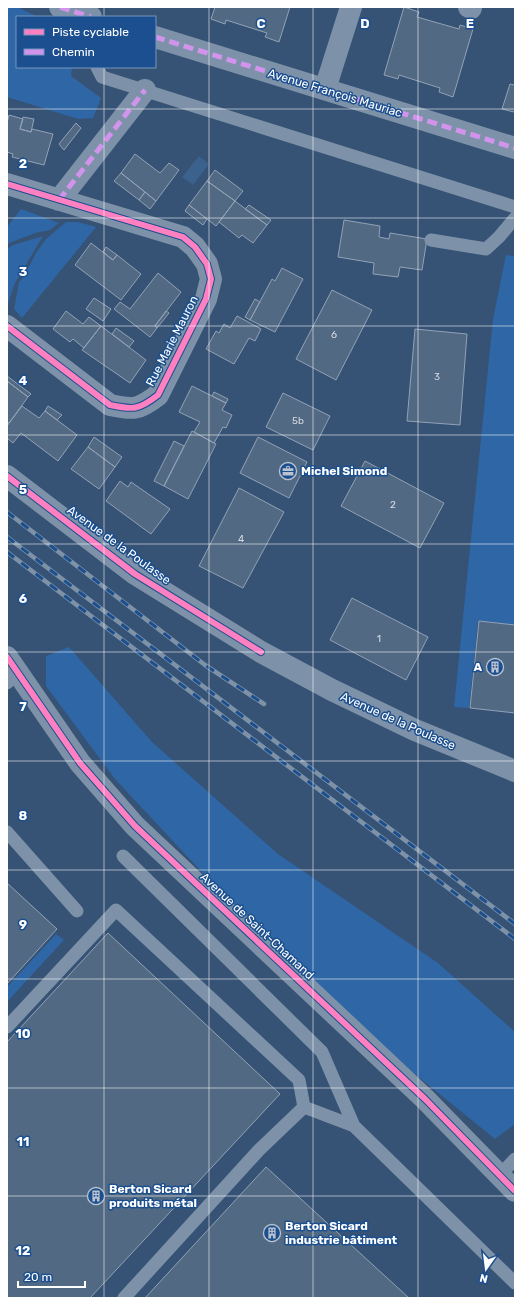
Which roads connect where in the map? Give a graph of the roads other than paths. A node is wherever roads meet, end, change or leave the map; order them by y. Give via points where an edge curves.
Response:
1 (60, 7) edge
2 (351, 7) edge
3 (89, 16) edge
4 (156, 37) edge
5 (97, 68) edge
6 (145, 90) junction
7 (325, 90) junction
8 (515, 148) edge
9 (7, 184) edge
10 (59, 200) junction
11 (515, 207) edge
12 (515, 218) edge
13 (431, 240) dead end
14 (7, 326) edge
15 (7, 476) edge
16 (11, 671) edge
17 (515, 771) edge
18 (7, 832) edge
19 (123, 856) dead end
20 (78, 911) dead end
21 (7, 1027) edge
22 (304, 1107) junction
23 (354, 1126) junction
24 (515, 1159) edge
25 (500, 1175) junction
26 (515, 1191) edge
27 (515, 1283) edge
28 (124, 1298) edge

1 - 3 street
2 - 7 street
4 - 7 street, Avenue François Mauriac
5 - 6 lane via 102,77
6 - 10 street
6 - 11 lane
7 - 8 street, Avenue François Mauriac
9 - 10 street, Rue Marie Mauron
10 - 14 street, Rue Marie Mauron via 182,237 195,247 207,264 211,278 206,299 158,395 146,405 128,409 110,405
12 - 13 lane via 486,248
15 - 17 street, Avenue de la Poulasse via 135,574 261,652 415,730
16 - 25 street, Avenue de Saint-Chamand via 80,763 135,826 425,1099
18 - 20 lane
19 - 23 lane via 322,1052
21 - 22 lane via 116,910 299,1080
22 - 23 lane
22 - 28 lane via 259,1150
23 - 27 lane
24 - 25 lane
25 - 26 street, Avenue de Saint-Chamand

